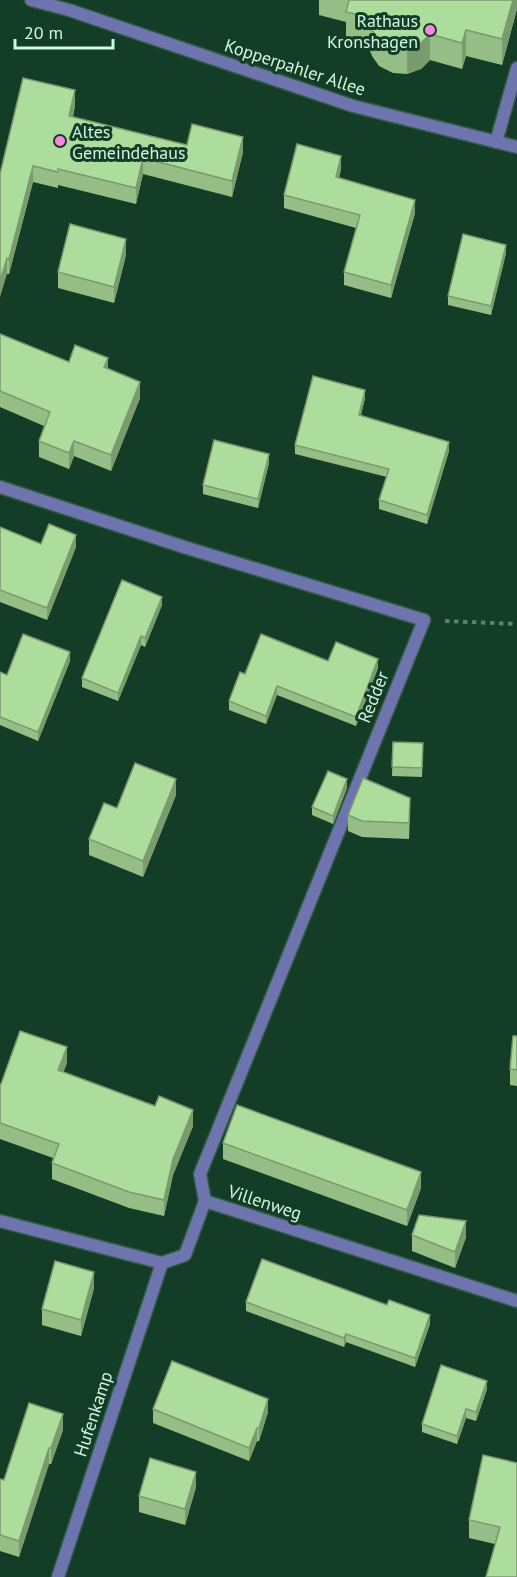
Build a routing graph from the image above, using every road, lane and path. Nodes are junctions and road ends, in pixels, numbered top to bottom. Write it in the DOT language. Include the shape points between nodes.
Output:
graph roads {
  1 [pos="31,0"];
  2 [pos="517,68"];
  3 [pos="496,142"];
  4 [pos="517,147"];
  5 [pos="0,487"];
  6 [pos="424,620"];
  7 [pos="517,624"];
  8 [pos="204,1201"];
  9 [pos="0,1221"];
  10 [pos="162,1263"];
  11 [pos="517,1301"];
  12 [pos="58,1577"];
  1 -- 3 [label="street, Kopperpahler Allee" via="353,106"];
  2 -- 3 [label="street"];
  3 -- 4 [label="street, Kopperpahler Allee"];
  5 -- 6 [label="street"];
  6 -- 7 [label="path"];
  6 -- 8 [label="street, Redder" via="200,1174"];
  8 -- 10 [label="street, Villenweg" via="185,1255"];
  8 -- 11 [label="street, Villenweg"];
  9 -- 10 [label="street"];
  10 -- 12 [label="street, Hufenkamp"];
}
